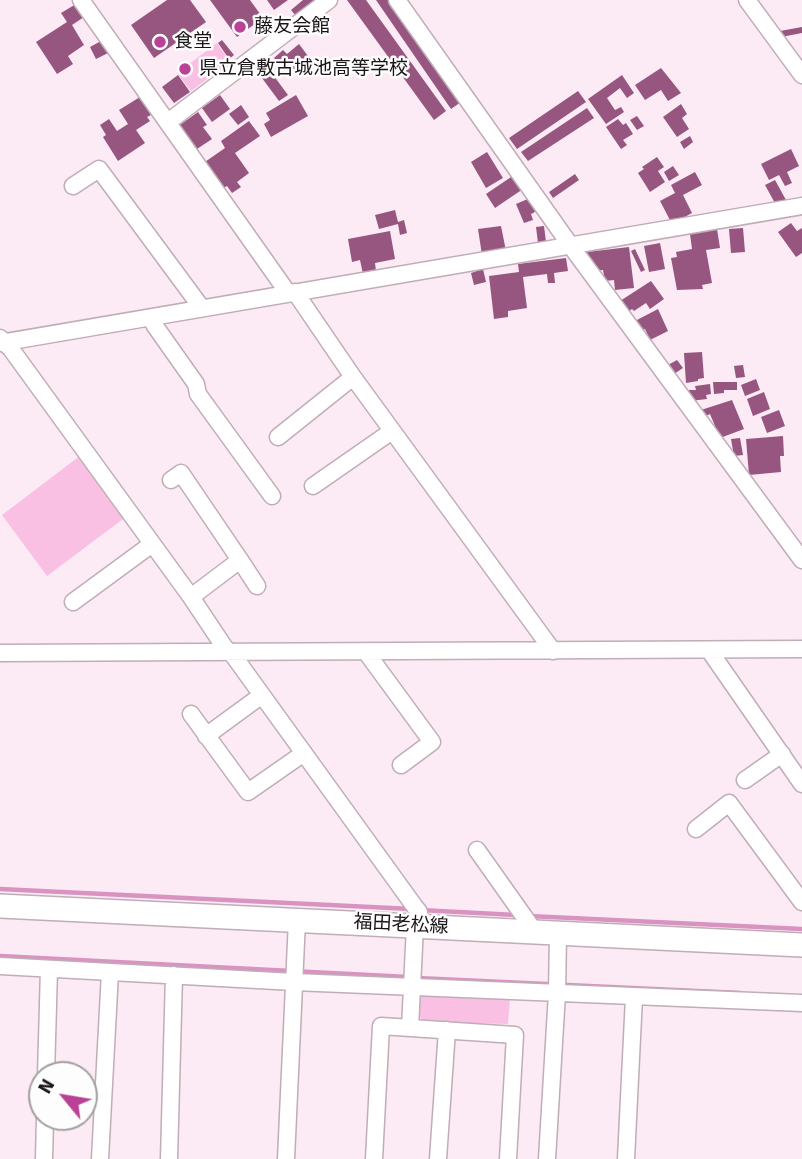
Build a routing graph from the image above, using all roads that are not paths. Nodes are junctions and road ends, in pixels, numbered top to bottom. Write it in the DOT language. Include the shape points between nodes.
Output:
graph roads {
  1 [pos="81,0"];
  2 [pos="329,0"];
  3 [pos="397,0"];
  4 [pos="747,0"];
  5 [pos="802,75"];
  6 [pos="168,122"];
  7 [pos="73,186"];
  8 [pos="802,206"];
  9 [pos="574,250"];
  10 [pos="294,295"];
  11 [pos="201,307"];
  12 [pos="153,321"];
  13 [pos="4,343"];
  14 [pos="353,377"];
  15 [pos="392,431"];
  16 [pos="278,437"];
  17 [pos="171,480"];
  18 [pos="313,486"];
  19 [pos="272,496"];
  20 [pos="152,544"];
  21 [pos="240,560"];
  22 [pos="802,560"];
  23 [pos="257,586"];
  24 [pos="191,597"];
  25 [pos="73,602"];
  26 [pos="550,647"];
  27 [pos="226,648"];
  28 [pos="802,649"];
  29 [pos="709,650"];
  30 [pos="366,652"];
  31 [pos="0,653"];
  32 [pos="262,695"];
  33 [pos="191,714"];
  34 [pos="206,736"];
  35 [pos="304,753"];
  36 [pos="782,754"];
  37 [pos="401,765"];
  38 [pos="745,779"];
  39 [pos="802,783"];
  40 [pos="696,829"];
  41 [pos="477,850"];
  42 [pos="802,902"];
  43 [pos="0,906"];
  44 [pos="417,918"];
  45 [pos="297,920"];
  46 [pos="535,924"];
  47 [pos="802,945"];
  48 [pos="0,966"];
  49 [pos="49,969"];
  50 [pos="110,972"];
  51 [pos="174,975"];
  52 [pos="295,975"];
  53 [pos="412,981"];
  54 [pos="557,988"];
  55 [pos="634,997"];
  56 [pos="802,1003"];
  57 [pos="410,1028"];
  58 [pos="447,1030"];
  59 [pos="46,1061"];
  60 [pos="45,1131"];
  61 [pos="44,1159"];
  62 [pos="100,1159"];
  63 [pos="169,1159"];
  64 [pos="286,1159"];
  65 [pos="374,1159"];
  66 [pos="438,1159"];
  67 [pos="508,1159"];
  68 [pos="547,1159"];
  69 [pos="626,1159"];
  1 -- 6 [label="street"];
  2 -- 6 [label="street"];
  3 -- 9 [label="street"];
  4 -- 5 [label="street"];
  6 -- 10 [label="street"];
  7 -- 11 [label="street" via="99,169"];
  8 -- 9 [label="street"];
  9 -- 10 [label="street"];
  9 -- 22 [label="street"];
  10 -- 11 [label="street"];
  10 -- 14 [label="street"];
  11 -- 12 [label="street"];
  12 -- 13 [label="street"];
  12 -- 19 [label="street" via="196,384 198,394"];
  13 -- 20 [label="street"];
  14 -- 15 [label="street"];
  14 -- 16 [label="street"];
  15 -- 18 [label="street"];
  15 -- 26 [label="street"];
  17 -- 21 [label="street" via="181,473"];
  20 -- 24 [label="street"];
  20 -- 25 [label="street"];
  21 -- 23 [label="street"];
  21 -- 24 [label="street"];
  24 -- 27 [label="street"];
  26 -- 29 [label="street"];
  26 -- 30 [label="street"];
  27 -- 30 [label="street"];
  27 -- 31 [label="street"];
  27 -- 32 [label="street"];
  28 -- 29 [label="street"];
  29 -- 36 [label="street"];
  30 -- 37 [label="street" via="432,743"];
  32 -- 34 [label="street"];
  32 -- 35 [label="street"];
  33 -- 34 [label="street"];
  34 -- 35 [label="street" via="248,792"];
  35 -- 44 [label="street"];
  36 -- 38 [label="street"];
  36 -- 39 [label="street"];
  40 -- 42 [label="street" via="729,803"];
  41 -- 46 [label="street"];
  43 -- 45 [label="main road, 福田老松線"];
  44 -- 45 [label="main road, 福田老松線"];
  44 -- 46 [label="main road, 福田老松線"];
  44 -- 53 [label="street"];
  45 -- 52 [label="street"];
  46 -- 47 [label="main road, 福田老松線"];
  46 -- 54 [label="street"];
  48 -- 49 [label="street"];
  49 -- 50 [label="street"];
  49 -- 59 [label="street"];
  50 -- 51 [label="street"];
  50 -- 62 [label="street"];
  51 -- 52 [label="street"];
  51 -- 63 [label="street"];
  52 -- 53 [label="street"];
  52 -- 64 [label="street"];
  53 -- 54 [label="street"];
  53 -- 57 [label="street"];
  54 -- 55 [label="street"];
  54 -- 68 [label="street"];
  55 -- 56 [label="street"];
  55 -- 69 [label="street"];
  57 -- 58 [label="street"];
  57 -- 65 [label="street" via="381,1026"];
  58 -- 66 [label="street"];
  58 -- 67 [label="street" via="515,1035"];
  60 -- 61 [label="street"];
}
